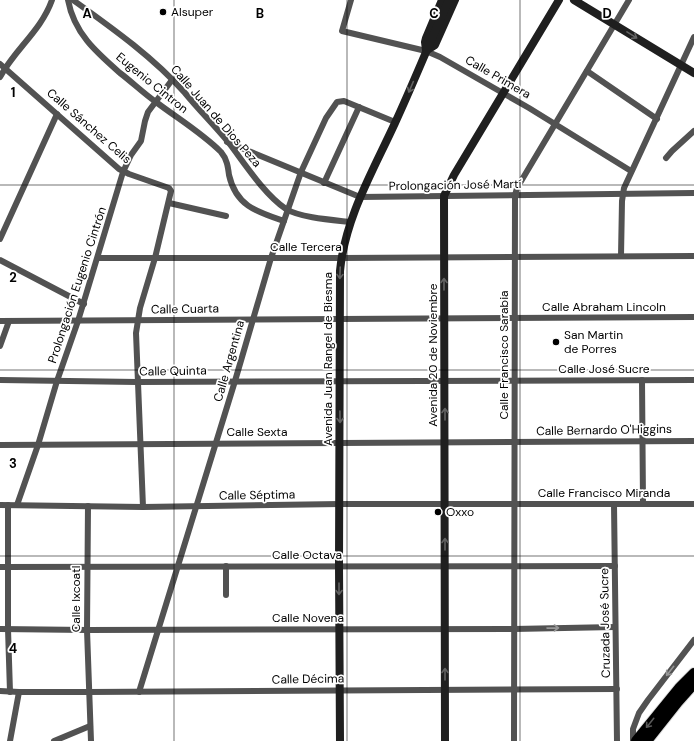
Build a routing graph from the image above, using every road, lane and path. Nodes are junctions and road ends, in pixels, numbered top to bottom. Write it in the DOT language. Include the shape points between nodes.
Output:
graph roads {
  1 [pos="52,0"];
  2 [pos="68,0"];
  3 [pos="73,0"];
  4 [pos="351,0"];
  5 [pos="442,0"];
  6 [pos="449,0"];
  7 [pos="455,0"];
  8 [pos="559,0"];
  9 [pos="574,0"];
  10 [pos="629,0"];
  11 [pos="615,24"];
  12 [pos="694,37"];
  13 [pos="426,51"];
  14 [pos="681,65"];
  15 [pos="2,66"];
  16 [pos="587,71"];
  17 [pos="694,73"];
  18 [pos="0,77"];
  19 [pos="172,80"];
  20 [pos="503,93"];
  21 [pos="155,102"];
  22 [pos="359,108"];
  23 [pos="57,114"];
  24 [pos="657,119"];
  25 [pos="396,122"];
  26 [pos="555,124"];
  27 [pos="694,131"];
  28 [pos="227,142"];
  29 [pos="238,155"];
  30 [pos="666,158"];
  31 [pos="228,163"];
  32 [pos="631,171"];
  33 [pos="123,172"];
  34 [pos="301,172"];
  35 [pos="324,183"];
  36 [pos="694,193"];
  37 [pos="622,194"];
  38 [pos="515,195"];
  39 [pos="444,196"];
  40 [pos="360,197"];
  41 [pos="169,203"];
  42 [pos="288,210"];
  43 [pos="226,216"];
  44 [pos="284,221"];
  45 [pos="351,222"];
  46 [pos="0,239"];
  47 [pos="621,256"];
  48 [pos="694,256"];
  49 [pos="444,257"];
  50 [pos="514,257"];
  51 [pos="98,258"];
  52 [pos="155,258"];
  53 [pos="271,258"];
  54 [pos="341,258"];
  55 [pos="0,260"];
  56 [pos="84,304"];
  57 [pos="694,317"];
  58 [pos="444,318"];
  59 [pos="252,319"];
  60 [pos="340,319"];
  61 [pos="514,319"];
  62 [pos="137,320"];
  63 [pos="0,321"];
  64 [pos="9,321"];
  65 [pos="78,321"];
  66 [pos="0,346"];
  67 [pos="0,380"];
  68 [pos="445,380"];
  69 [pos="515,380"];
  70 [pos="642,380"];
  71 [pos="694,380"];
  72 [pos="57,381"];
  73 [pos="235,381"];
  74 [pos="339,381"];
  75 [pos="137,382"];
  76 [pos="642,441"];
  77 [pos="694,441"];
  78 [pos="445,442"];
  79 [pos="515,442"];
  80 [pos="340,443"];
  81 [pos="141,444"];
  82 [pos="215,444"];
  83 [pos="0,445"];
  84 [pos="38,445"];
  85 [pos="340,504"];
  86 [pos="444,504"];
  87 [pos="514,504"];
  88 [pos="614,504"];
  89 [pos="643,504"];
  90 [pos="694,504"];
  91 [pos="0,505"];
  92 [pos="8,505"];
  93 [pos="17,505"];
  94 [pos="88,506"];
  95 [pos="143,507"];
  96 [pos="196,507"];
  97 [pos="226,566"];
  98 [pos="339,566"];
  99 [pos="445,566"];
  100 [pos="514,566"];
  101 [pos="615,566"];
  102 [pos="0,567"];
  103 [pos="8,567"];
  104 [pos="87,567"];
  105 [pos="177,567"];
  106 [pos="226,595"];
  107 [pos="615,627"];
  108 [pos="445,628"];
  109 [pos="514,628"];
  110 [pos="0,629"];
  111 [pos="8,629"];
  112 [pos="158,629"];
  113 [pos="339,629"];
  114 [pos="87,630"];
  115 [pos="694,640"];
  116 [pos="694,673"];
  117 [pos="694,684"];
  118 [pos="514,689"];
  119 [pos="617,689"];
  120 [pos="340,690"];
  121 [pos="444,690"];
  122 [pos="0,691"];
  123 [pos="10,692"];
  124 [pos="19,692"];
  125 [pos="88,692"];
  126 [pos="139,692"];
  127 [pos="90,726"];
  128 [pos="10,741"];
  129 [pos="54,741"];
  130 [pos="91,741"];
  131 [pos="340,741"];
  132 [pos="445,741"];
  133 [pos="514,741"];
  134 [pos="617,741"];
  135 [pos="634,741"];
  136 [pos="647,741"];
  1 -- 15 [label="street" via="41,23"];
  2 -- 21 [label="street, Eugenio Cintron" via="75,22 93,49"];
  3 -- 19 [label="street, Calle Juan de Dios Peza" via="156,64"];
  4 -- 13 [label="street, Calle Primera" via="342,31"];
  5 -- 13 [label="street" via="426,38"];
  6 -- 13 [label="street, Avenida Juan Rangel de Biesma"];
  7 -- 13 [label="street" via="435,45"];
  8 -- 20 [label="street, Avenida 20 de Noviembre"];
  9 -- 11 [label="street"];
  10 -- 11 [label="street, Calle Francisco Sarabia"];
  11 -- 14 [label="street, one-way"];
  11 -- 16 [label="street, Calle Francisco Sarabia"];
  12 -- 14 [label="street"];
  13 -- 20 [label="street, Calle Primera"];
  13 -- 25 [label="street, Avenida Juan Rangel de Biesma, one-way"];
  14 -- 17 [label="street"];
  14 -- 24 [label="street"];
  15 -- 18 [label="street"];
  15 -- 23 [label="street, Calle Sánchez Celis"];
  16 -- 24 [label="street"];
  16 -- 26 [label="street, Calle Francisco Sarabia"];
  19 -- 21 [label="street, Prolongación Eugenio Cintrón"];
  19 -- 28 [label="street, Calle Juan de Dios Peza"];
  20 -- 26 [label="street, Calle Primera"];
  20 -- 39 [label="street, Avenida 20 de Noviembre"];
  21 -- 31 [label="street, Eugenio Cintron" via="221,152"];
  21 -- 33 [label="street, Prolongación Eugenio Cintrón" via="146,116 142,141 131,155"];
  22 -- 25 [label="street, Calle Argentina"];
  22 -- 34 [label="street, Calle Argentina" via="342,101 335,104"];
  22 -- 35 [label="street"];
  23 -- 33 [label="street, Calle Sánchez Celis"];
  23 -- 46 [label="street"];
  24 -- 32 [label="street"];
  25 -- 40 [label="street, Avenida Juan Rangel de Biesma"];
  26 -- 32 [label="street, Calle Primera"];
  26 -- 38 [label="street, Calle Francisco Sarabia"];
  27 -- 30 [label="street"];
  28 -- 29 [label="street, Calle Juan de Dios Peza"];
  28 -- 34 [label="street, Prolongación José Martí"];
  29 -- 31 [label="street"];
  29 -- 42 [label="street, Calle Juan de Dios Peza" via="265,190"];
  31 -- 44 [label="street" via="231,183 242,202 257,211"];
  32 -- 37 [label="street"];
  33 -- 41 [label="street, Calle Sánchez Celis" via="169,188"];
  33 -- 51 [label="street, Prolongación Eugenio Cintrón"];
  34 -- 35 [label="street, Prolongación José Martí"];
  34 -- 42 [label="street, Calle Argentina"];
  35 -- 40 [label="street, Prolongación José Martí"];
  36 -- 37 [label="street, Prolongación José Martí"];
  37 -- 38 [label="street, Prolongación José Martí"];
  37 -- 47 [label="street"];
  38 -- 39 [label="street, Prolongación José Martí"];
  38 -- 50 [label="street, Calle Francisco Sarabia"];
  39 -- 40 [label="street, Prolongación José Martí"];
  39 -- 49 [label="street, Avenida 20 de Noviembre"];
  40 -- 45 [label="street, Avenida Juan Rangel de Biesma"];
  41 -- 43 [label="street"];
  41 -- 52 [label="street"];
  42 -- 44 [label="street, Calle Argentina"];
  42 -- 45 [label="street, Calle Juan de Dios Peza" via="306,216"];
  44 -- 53 [label="street, Calle Argentina"];
  45 -- 54 [label="street, Avenida Juan Rangel de Biesma"];
  47 -- 48 [label="street, Calle Tercera"];
  47 -- 50 [label="street, Calle Tercera"];
  49 -- 50 [label="street, Calle Tercera"];
  49 -- 54 [label="street, Calle Tercera"];
  58 -- 49 [label="street, Avenida 20 de Noviembre, one-way"];
  50 -- 61 [label="street, Calle Francisco Sarabia"];
  51 -- 52 [label="street, Calle Tercera"];
  51 -- 56 [label="street, Prolongación Eugenio Cintrón"];
  52 -- 53 [label="street, Calle Tercera"];
  52 -- 62 [label="street"];
  53 -- 54 [label="street, Calle Tercera"];
  53 -- 59 [label="street, Calle Argentina"];
  54 -- 60 [label="street, Avenida Juan Rangel de Biesma, one-way"];
  55 -- 56 [label="street"];
  56 -- 65 [label="street, Prolongación Eugenio Cintrón"];
  57 -- 61 [label="street, Calle Abraham Lincoln"];
  58 -- 60 [label="street, Calle Cuarta"];
  58 -- 61 [label="street, Calle Cuarta"];
  58 -- 68 [label="street, Avenida 20 de Noviembre"];
  59 -- 60 [label="street, Calle Cuarta"];
  59 -- 62 [label="street, Calle Cuarta"];
  59 -- 73 [label="street, Calle Argentina"];
  60 -- 74 [label="street, Avenida Juan Rangel de Biesma"];
  61 -- 69 [label="street, Calle Francisco Sarabia"];
  62 -- 65 [label="street, Calle Cuarta"];
  62 -- 75 [label="street"];
  63 -- 64 [label="street, Calle Cuarta"];
  64 -- 65 [label="street, Calle Cuarta"];
  64 -- 66 [label="street"];
  65 -- 72 [label="street, Prolongación Eugenio Cintrón"];
  67 -- 72 [label="street, Calle Quinta"];
  68 -- 69 [label="street, Calle Quinta"];
  68 -- 74 [label="street, Calle Quinta"];
  78 -- 68 [label="street, Avenida 20 de Noviembre, one-way"];
  69 -- 70 [label="street, Calle José Sucre"];
  69 -- 79 [label="street, Calle Francisco Sarabia"];
  70 -- 71 [label="street, Calle José Sucre"];
  70 -- 76 [label="street"];
  72 -- 75 [label="street, Calle Quinta"];
  72 -- 84 [label="street, Prolongación Eugenio Cintrón"];
  73 -- 74 [label="street, Calle Quinta"];
  73 -- 75 [label="street, Calle Quinta"];
  73 -- 82 [label="street, Calle Argentina"];
  74 -- 80 [label="street, Avenida Juan Rangel de Biesma, one-way"];
  75 -- 81 [label="street"];
  76 -- 77 [label="street, Calle Bernardo O'Higgins"];
  76 -- 79 [label="street, Calle Bernardo O'Higgins"];
  76 -- 89 [label="street"];
  78 -- 79 [label="street, Calle Sexta"];
  78 -- 80 [label="street, Calle Sexta"];
  78 -- 86 [label="street, Avenida 20 de Noviembre"];
  79 -- 87 [label="street, Calle Francisco Sarabia"];
  80 -- 82 [label="street, Calle Sexta"];
  80 -- 85 [label="street, Avenida Juan Rangel de Biesma"];
  81 -- 82 [label="street, Calle Sexta"];
  81 -- 84 [label="street, Calle Sexta"];
  81 -- 95 [label="street"];
  82 -- 96 [label="street, Calle Argentina"];
  83 -- 84 [label="street, Calle Sexta"];
  84 -- 93 [label="street, Prolongación Eugenio Cintrón"];
  85 -- 86 [label="street, Calle Séptima"];
  85 -- 96 [label="street, Calle Séptima"];
  85 -- 98 [label="street, Avenida Juan Rangel de Biesma"];
  86 -- 87 [label="street, Calle Séptima"];
  99 -- 86 [label="street, Avenida 20 de Noviembre, one-way"];
  87 -- 88 [label="street, Calle Francisco Miranda"];
  87 -- 100 [label="street, Calle Francisco Sarabia"];
  88 -- 89 [label="street, Calle Francisco Miranda"];
  88 -- 101 [label="street, Cruzada José Sucre"];
  89 -- 90 [label="street, Calle Francisco Miranda"];
  91 -- 92 [label="street, Calle Séptima"];
  92 -- 93 [label="street, Calle Séptima"];
  92 -- 103 [label="street"];
  93 -- 94 [label="street, Calle Séptima"];
  94 -- 95 [label="street, Calle Séptima"];
  94 -- 104 [label="street, Calle Ixcoatl"];
  95 -- 96 [label="street, Calle Séptima"];
  96 -- 105 [label="street, Calle Argentina"];
  97 -- 98 [label="street, Calle Octava"];
  97 -- 105 [label="street, Calle Octava"];
  97 -- 106 [label="street"];
  98 -- 99 [label="street, Calle Octava"];
  98 -- 113 [label="street, Avenida Juan Rangel de Biesma, one-way"];
  99 -- 100 [label="street, Calle Octava"];
  99 -- 108 [label="street, Avenida 20 de Noviembre"];
  100 -- 101 [label="street, Calle Octava"];
  100 -- 109 [label="street, Calle Francisco Sarabia"];
  101 -- 107 [label="street, Cruzada José Sucre"];
  102 -- 103 [label="street, Calle Octava"];
  103 -- 104 [label="street, Calle Octava"];
  103 -- 111 [label="street"];
  104 -- 105 [label="street, Calle Octava"];
  104 -- 114 [label="street, Calle Ixcoatl"];
  105 -- 112 [label="street, Calle Argentina"];
  109 -- 107 [label="street, Calle Novena, one-way"];
  107 -- 119 [label="street, Cruzada José Sucre"];
  108 -- 109 [label="street, Calle Novena"];
  108 -- 113 [label="street, Calle Novena"];
  121 -- 108 [label="street, Avenida 20 de Noviembre, one-way"];
  109 -- 118 [label="street, Calle Francisco Sarabia"];
  110 -- 111 [label="street, Calle Novena"];
  111 -- 114 [label="street, Calle Novena"];
  111 -- 123 [label="street"];
  112 -- 113 [label="street, Calle Novena"];
  112 -- 114 [label="street, Calle Novena"];
  112 -- 126 [label="street, Calle Argentina"];
  113 -- 120 [label="street, Avenida Juan Rangel de Biesma"];
  114 -- 125 [label="street, Calle Ixcoatl"];
  115 -- 135 [label="street, one-way" via="639,713 633,729"];
  116 -- 135 [label="main road, one-way"];
  117 -- 136 [label="main road"];
  118 -- 119 [label="street, Calle Décima"];
  118 -- 121 [label="street, Calle Décima"];
  118 -- 133 [label="street, Calle Francisco Sarabia"];
  119 -- 134 [label="street, Cruzada José Sucre"];
  120 -- 121 [label="street, Calle Décima"];
  120 -- 126 [label="street, Calle Décima"];
  120 -- 131 [label="street, Avenida Juan Rangel de Biesma"];
  121 -- 132 [label="street, Avenida 20 de Noviembre"];
  122 -- 123 [label="street, Calle Décima"];
  123 -- 124 [label="street, Calle Décima"];
  124 -- 125 [label="street, Calle Décima"];
  124 -- 128 [label="street"];
  125 -- 126 [label="street, Calle Décima"];
  125 -- 127 [label="street, Calle Ixcoatl"];
  127 -- 129 [label="street"];
  127 -- 130 [label="street, Calle Ixcoatl"];
}
